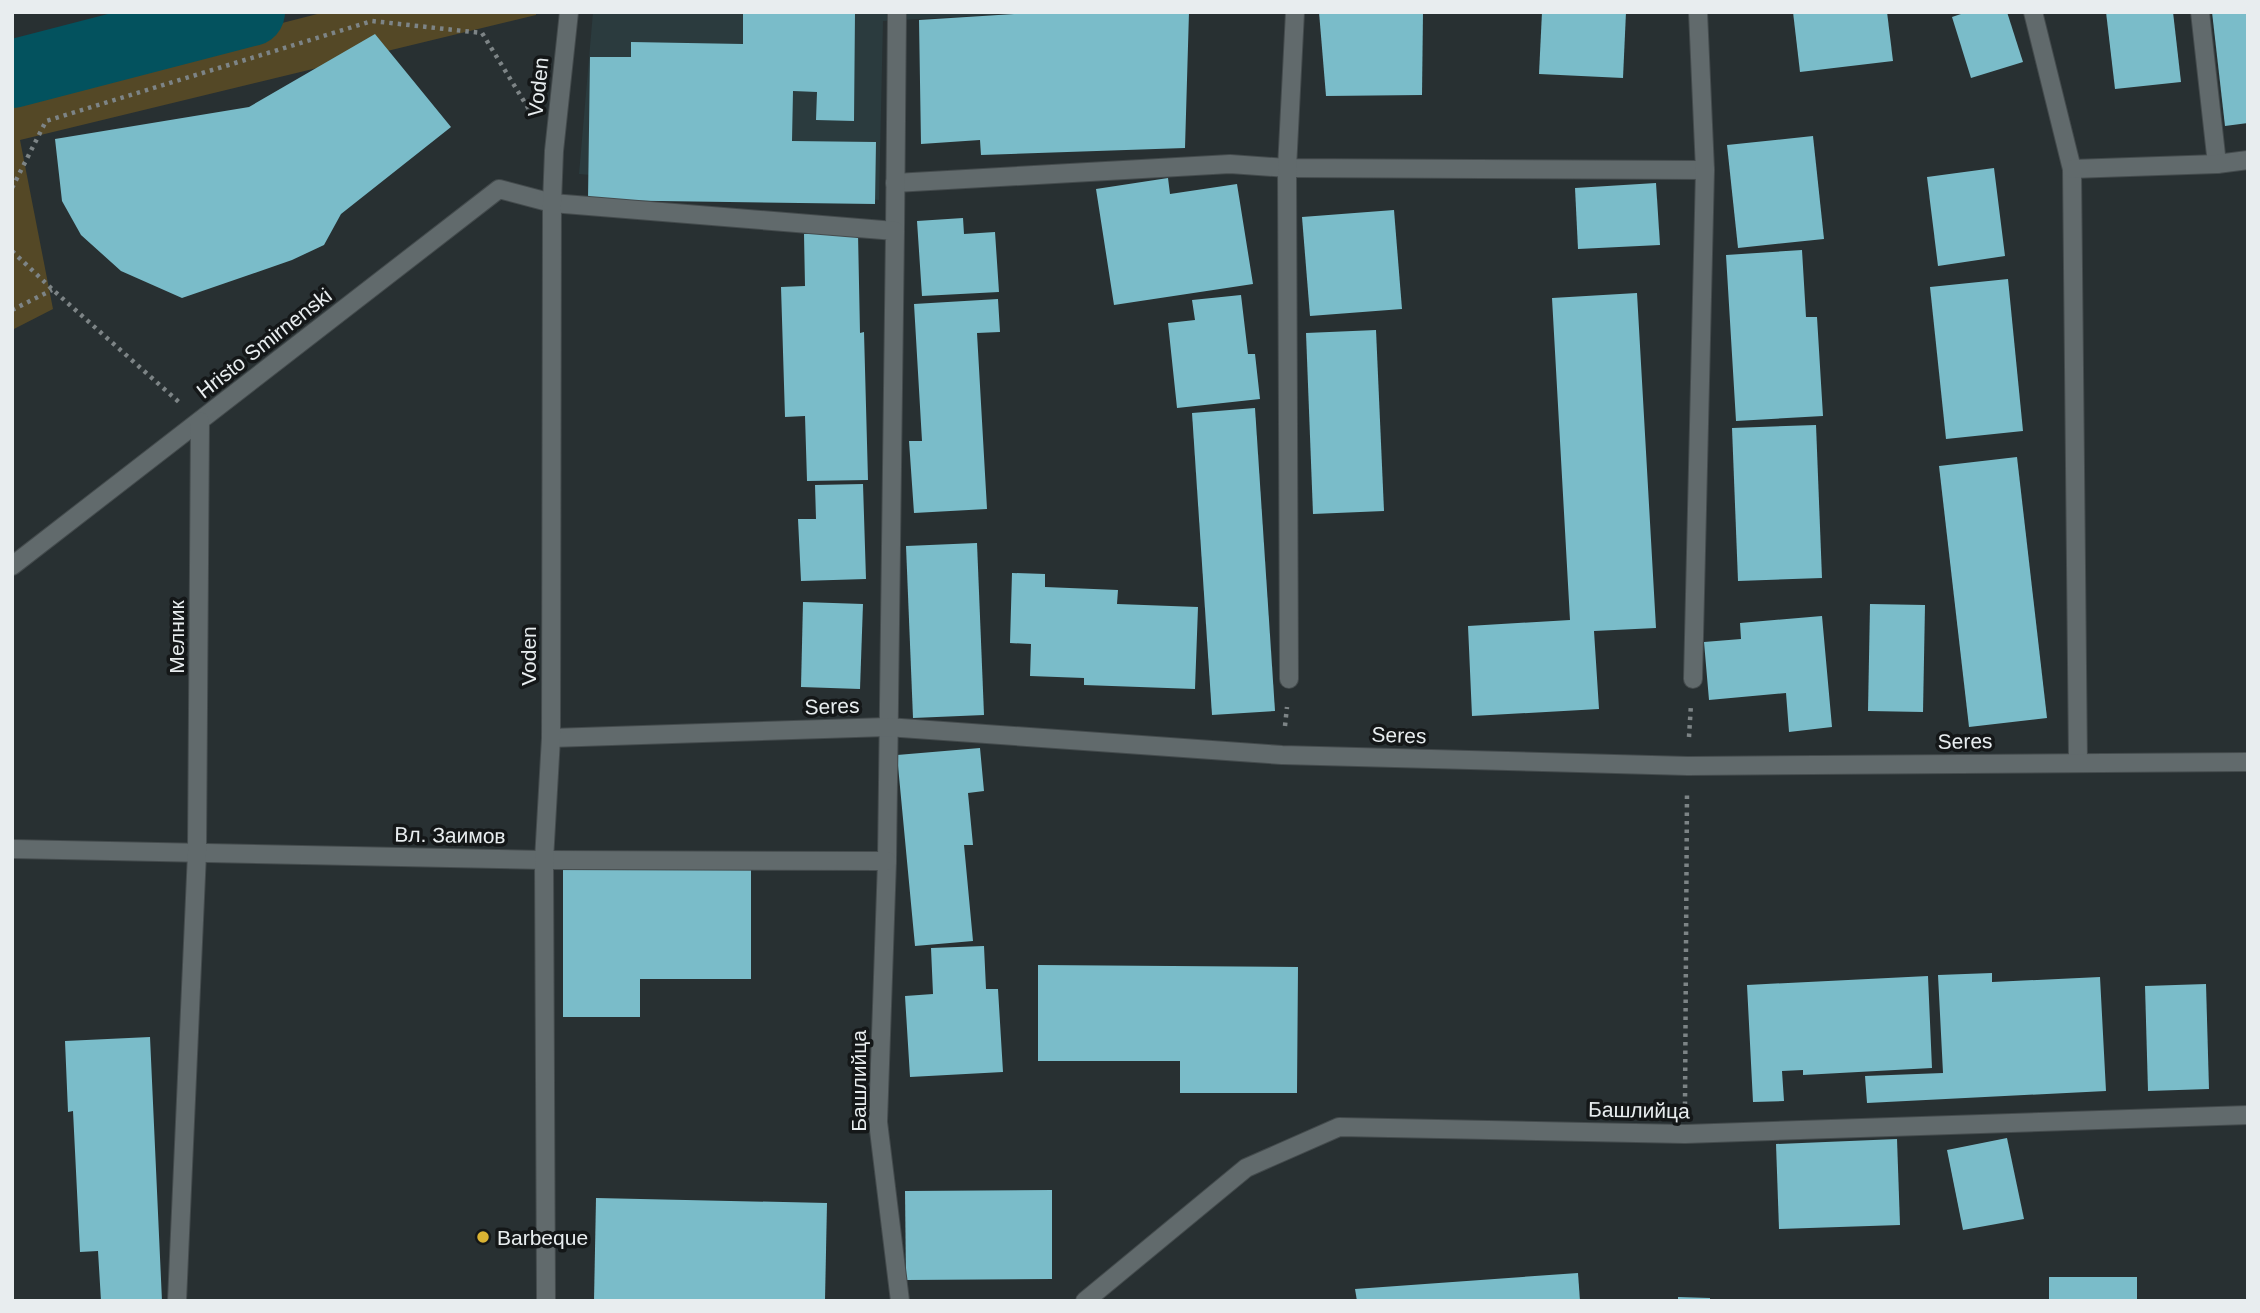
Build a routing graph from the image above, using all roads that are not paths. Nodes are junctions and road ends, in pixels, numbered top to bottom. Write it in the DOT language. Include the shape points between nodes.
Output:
graph roads {
  1 [pos="569,12"];
  2 [pos="897,12"];
  3 [pos="1295,12"];
  4 [pos="1698,12"];
  5 [pos="2033,12"];
  6 [pos="2200,12"];
  7 [pos="2248,160"];
  8 [pos="2217,164"];
  9 [pos="1287,168"];
  10 [pos="2072,169"];
  11 [pos="1705,170"];
  12 [pos="895,183"];
  13 [pos="552,204"];
  14 [pos="895,231"];
  15 [pos="200,421"];
  16 [pos="12,566"];
  17 [pos="1693,678"];
  18 [pos="1289,679"];
  19 [pos="887,727"];
  20 [pos="551,738"];
  21 [pos="2248,762"];
  22 [pos="2078,763"];
  23 [pos="12,849"];
  24 [pos="197,853"];
  25 [pos="544,860"];
  26 [pos="887,861"];
  27 [pos="2248,1115"];
  28 [pos="177,1301"];
  29 [pos="546,1301"];
  30 [pos="901,1301"];
  31 [pos="1085,1301"];
  1 -- 13 [label="street, Voden"];
  2 -- 12 [label="street, Башлийца"];
  3 -- 9 [label="street"];
  4 -- 11 [label="street"];
  5 -- 10 [label="street"];
  6 -- 8 [label="street"];
  7 -- 8 [label="street"];
  8 -- 10 [label="street"];
  9 -- 11 [label="street"];
  9 -- 12 [label="street" via="1230,164"];
  9 -- 18 [label="street"];
  10 -- 22 [label="street"];
  11 -- 17 [label="street"];
  12 -- 14 [label="street, Башлийца"];
  13 -- 14 [label="street"];
  13 -- 15 [label="street, Hristo Smirnenski" via="499,189"];
  13 -- 20 [label="street, Voden"];
  14 -- 19 [label="street, Башлийца"];
  15 -- 16 [label="street, Hristo Smirnenski"];
  15 -- 24 [label="street, Мелник"];
  19 -- 20 [label="street, Seres"];
  19 -- 22 [label="street, Seres" via="1282,755 1688,766"];
  19 -- 26 [label="street, Башлийца"];
  20 -- 25 [label="street, Voden"];
  21 -- 22 [label="street, Seres"];
  23 -- 24 [label="street, Вл. Заимов"];
  24 -- 25 [label="street, Вл. Заимов"];
  24 -- 28 [label="street, Мелник"];
  25 -- 26 [label="street, Вл. Заимов"];
  25 -- 29 [label="street, Voden"];
  26 -- 30 [label="street, Башлийца" via="878,1122"];
  27 -- 31 [label="street, Башлийца" via="1685,1134 1339,1127 1246,1168"];
}
